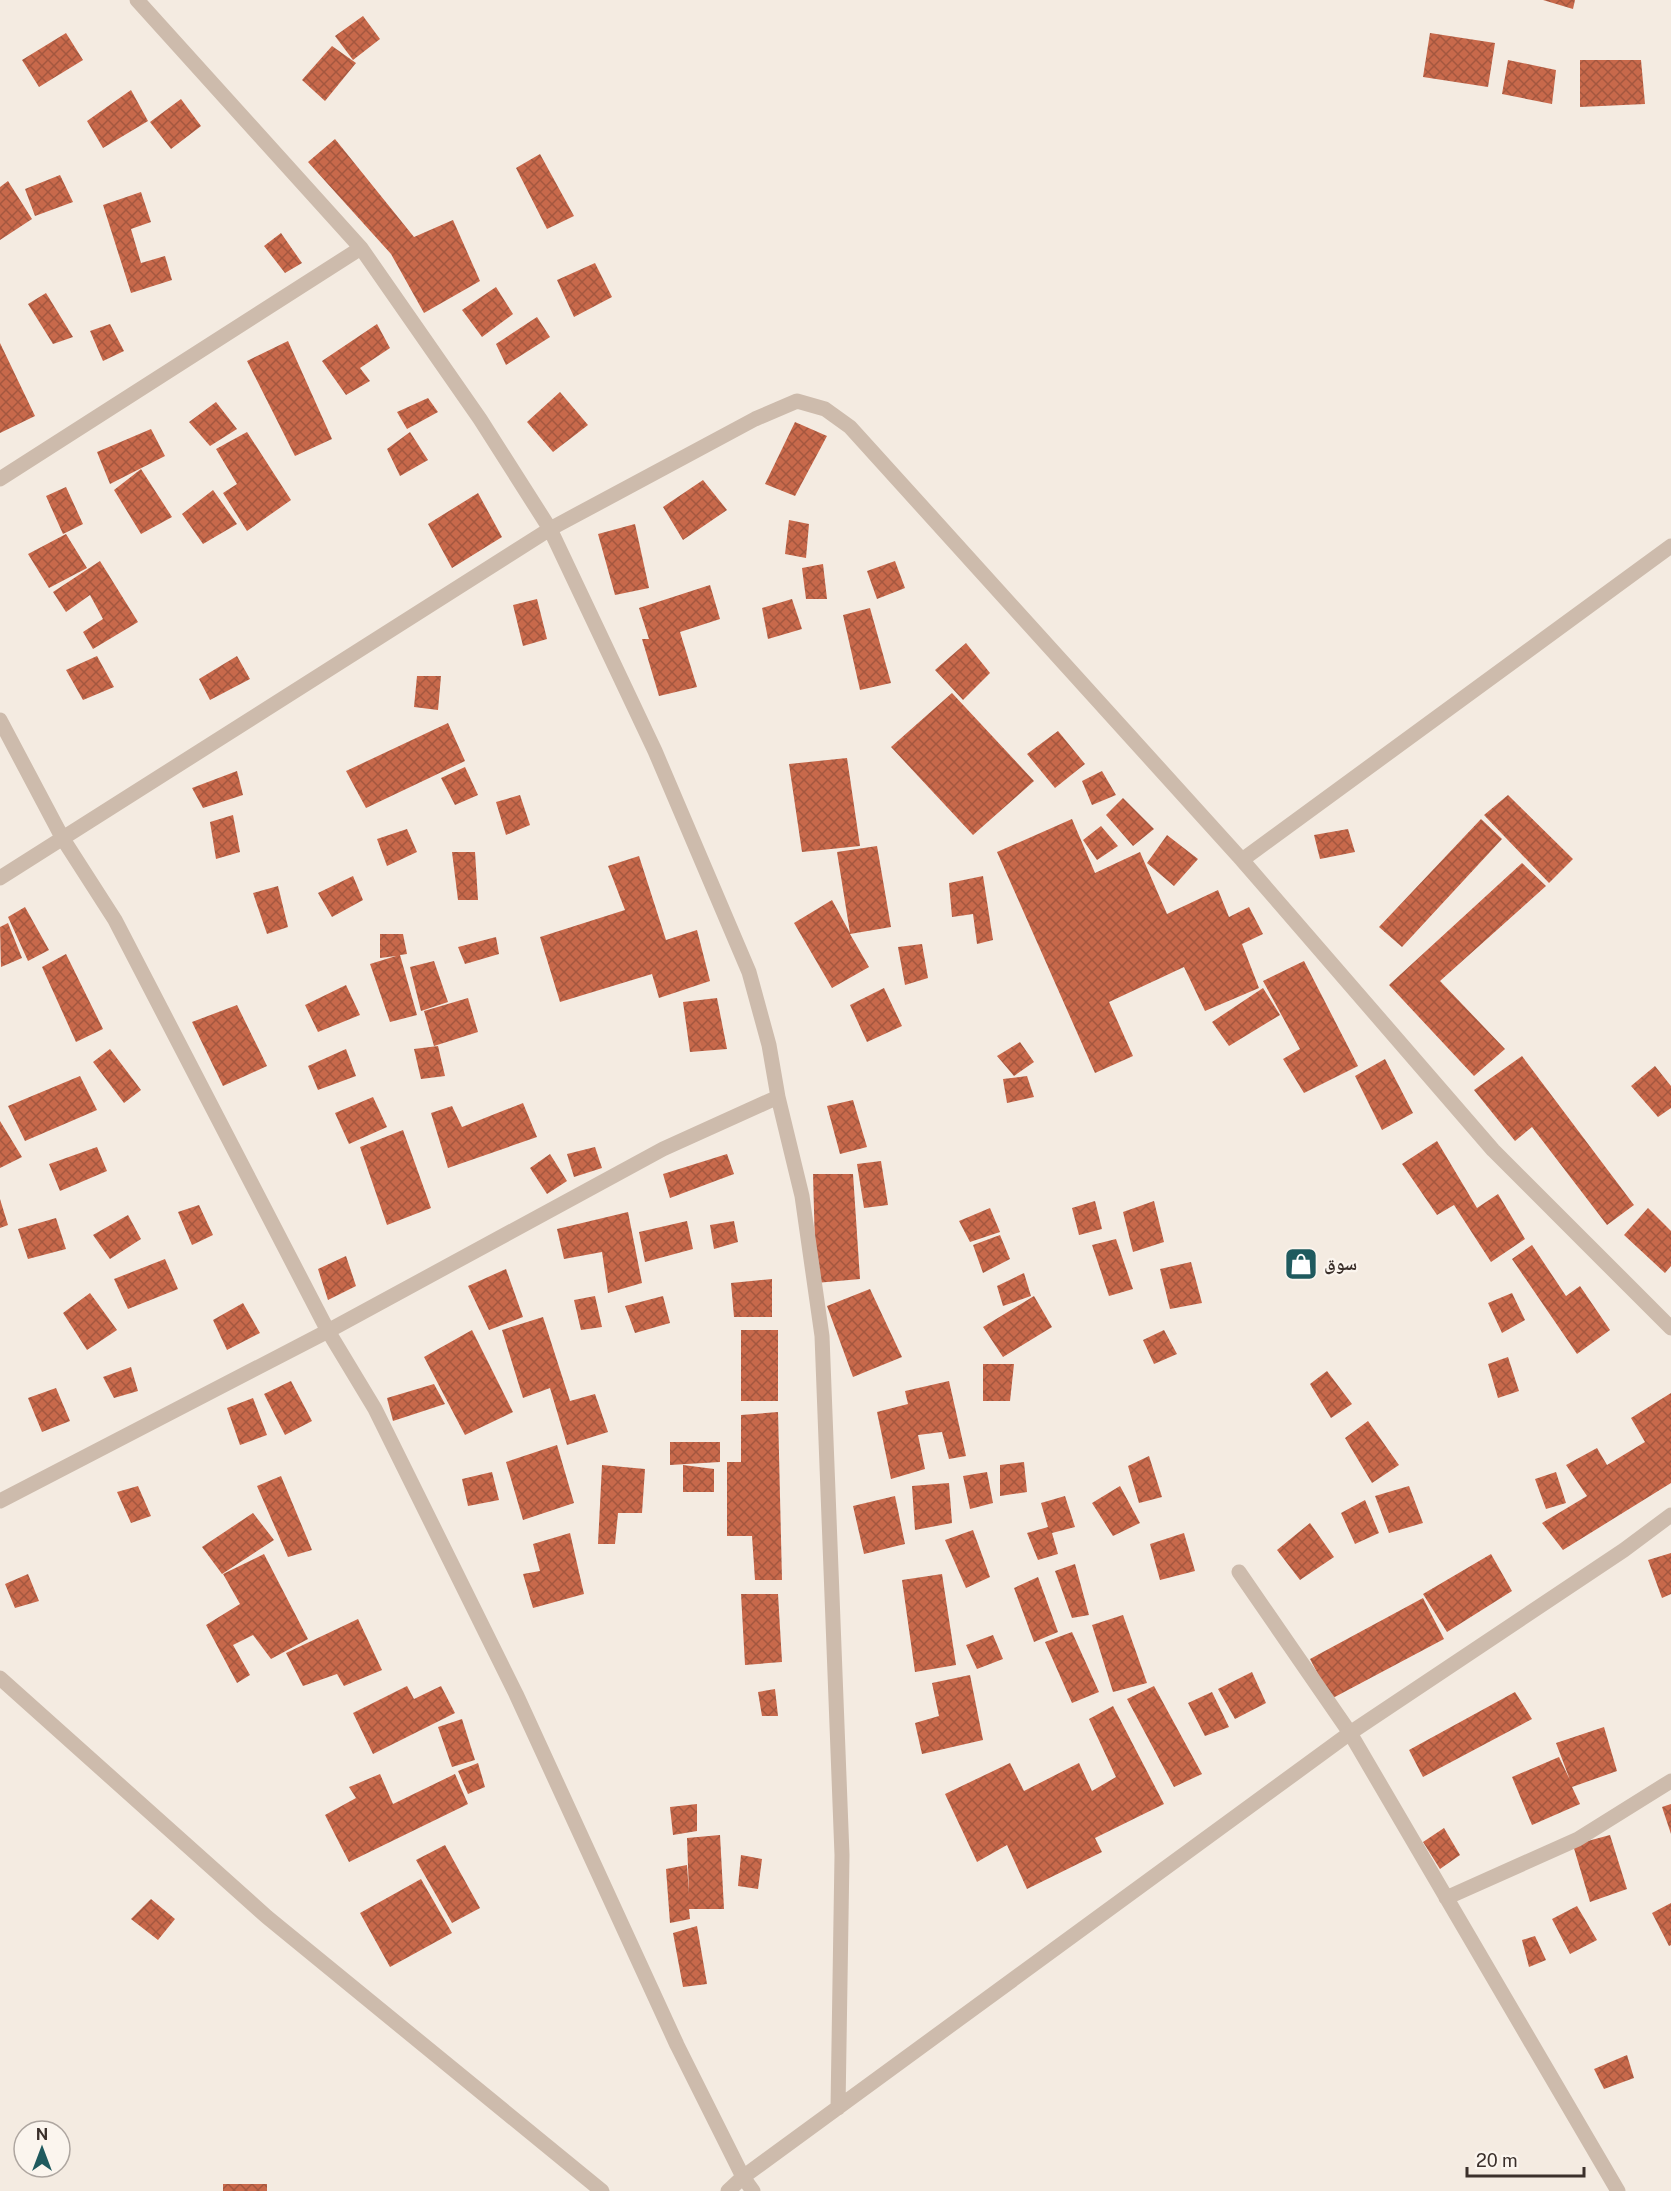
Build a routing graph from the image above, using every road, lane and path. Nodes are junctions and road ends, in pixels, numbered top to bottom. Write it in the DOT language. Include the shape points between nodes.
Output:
graph roads {
  1 [pos="137,0"];
  2 [pos="361,248"];
  3 [pos="0,479"];
  4 [pos="550,529"];
  5 [pos="1671,546"];
  6 [pos="0,720"];
  7 [pos="63,839"];
  8 [pos="1242,860"];
  9 [pos="0,878"];
  10 [pos="778,1097"];
  11 [pos="1671,1328"];
  12 [pos="328,1331"];
  13 [pos="0,1501"];
  14 [pos="1671,1515"];
  15 [pos="1239,1572"];
  16 [pos="0,1678"];
  17 [pos="1350,1733"];
  18 [pos="1671,1781"];
  19 [pos="1446,1898"];
  20 [pos="838,2108"];
  21 [pos="743,2177"];
  22 [pos="602,2191"];
  23 [pos="728,2191"];
  24 [pos="753,2191"];
  25 [pos="1618,2191"];
  1 -- 2 [label="street"];
  2 -- 3 [label="street"];
  2 -- 4 [label="street" via="480,419"];
  4 -- 7 [label="street"];
  4 -- 8 [label="street" via="755,419 797,401 825,408 850,427"];
  4 -- 10 [label="street" via="655,751 749,972"];
  5 -- 8 [label="street"];
  6 -- 7 [label="street"];
  7 -- 9 [label="street"];
  7 -- 12 [label="street" via="115,920"];
  8 -- 11 [label="street" via="1493,1150"];
  10 -- 12 [label="street" via="663,1149"];
  10 -- 20 [label="street" via="802,1196 822,1336 842,1855"];
  12 -- 13 [label="street"];
  12 -- 21 [label="street" via="375,1409 516,1694 677,2045"];
  14 -- 17 [label="street"];
  15 -- 17 [label="street"];
  16 -- 22 [label="street" via="267,1917"];
  17 -- 19 [label="street"];
  17 -- 20 [label="street"];
  18 -- 19 [label="street" via="1578,1839"];
  19 -- 25 [label="street"];
  20 -- 21 [label="street"];
  21 -- 23 [label="street"];
  21 -- 24 [label="street"];
}
